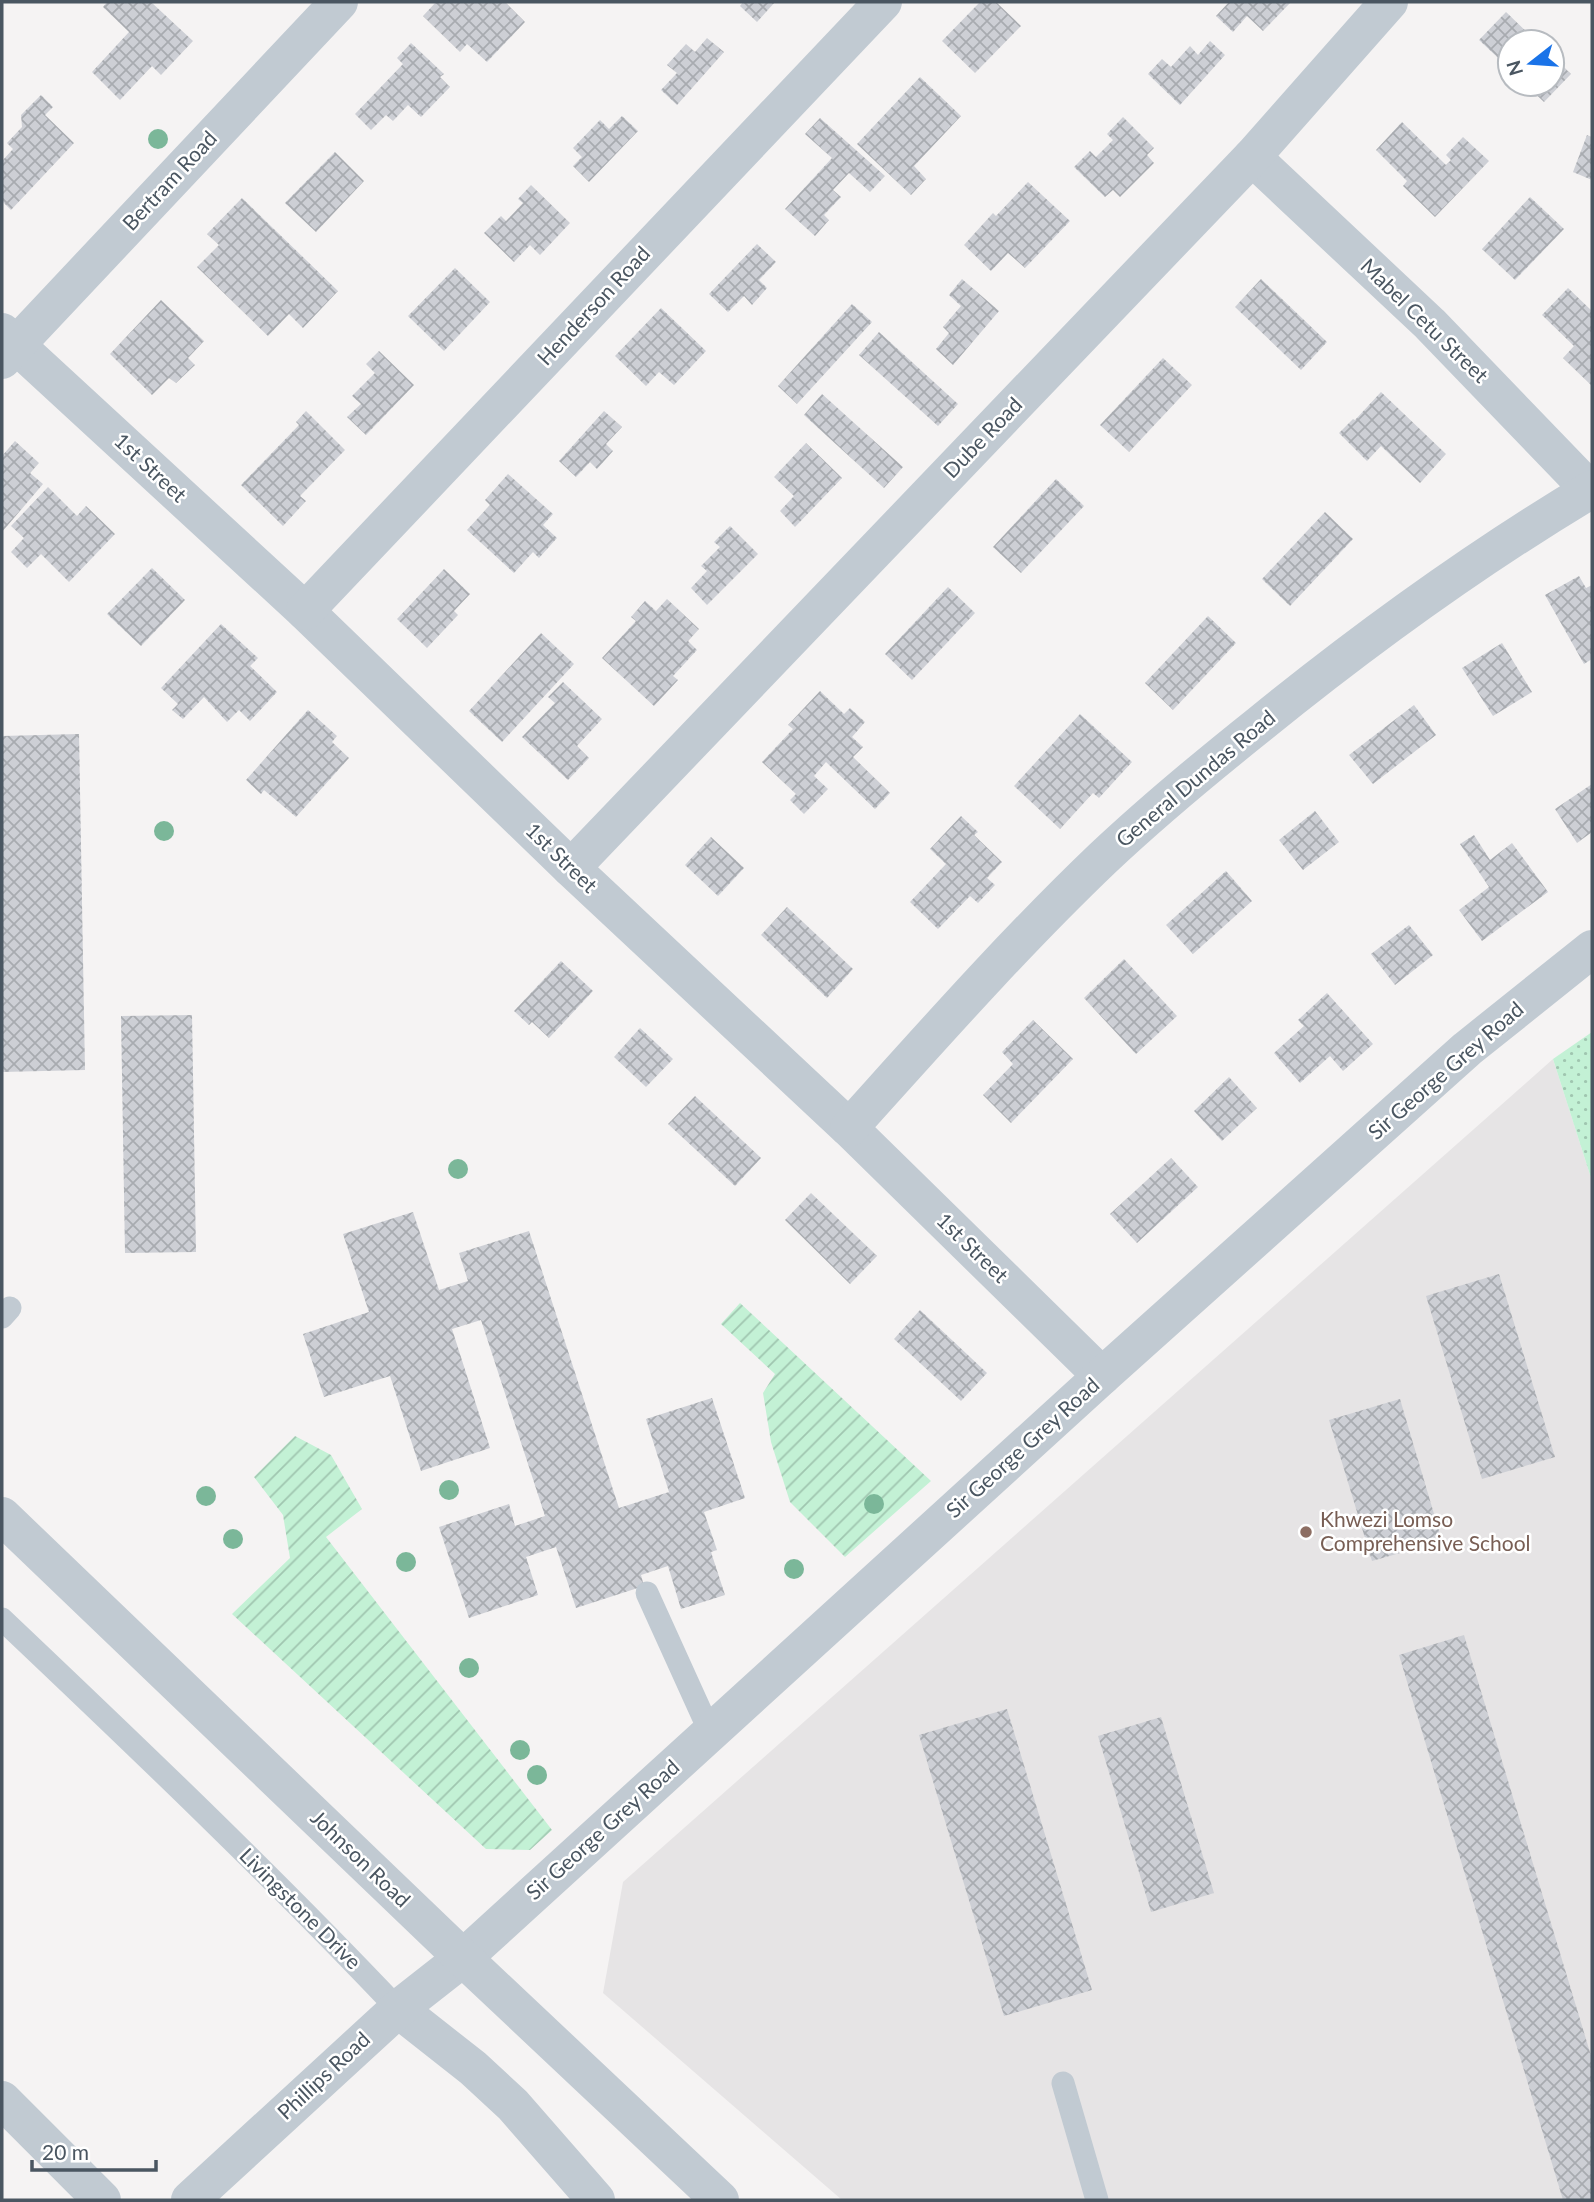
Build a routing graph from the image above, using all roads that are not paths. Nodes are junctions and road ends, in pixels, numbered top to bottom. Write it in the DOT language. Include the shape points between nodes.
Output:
graph roads {
  1 [pos="339,2"];
  2 [pos="883,2"];
  3 [pos="1389,2"];
  4 [pos="1252,157"];
  5 [pos="6,345"];
  6 [pos="1591,489"];
  7 [pos="305,611"];
  8 [pos="571,869"];
  9 [pos="1592,949"];
  10 [pos="849,1128"];
  11 [pos="1102,1376"];
  12 [pos="2,1516"];
  13 [pos="647,1593"];
  14 [pos="2,1619"];
  15 [pos="710,1732"];
  16 [pos="463,1958"];
  17 [pos="398,2009"];
  18 [pos="1063,2083"];
  19 [pos="2,2100"];
  20 [pos="102,2200"];
  21 [pos="190,2200"];
  22 [pos="596,2200"];
  23 [pos="720,2200"];
  24 [pos="1097,2200"];
  1 -- 5 [label="street, Bertram Road"];
  2 -- 7 [label="street, Henderson Road"];
  3 -- 4 [label="street, Dube Road"];
  4 -- 6 [label="street, Mabel Cetu Street" via="1430,324"];
  4 -- 8 [label="street, Dube Road"];
  5 -- 7 [label="street, 1st Street"];
  6 -- 10 [label="street, General Dundas Road" via="1380,629 1195,776 1003,957"];
  7 -- 8 [label="street, 1st Street"];
  8 -- 10 [label="street, 1st Street"];
  9 -- 11 [label="street, Sir George Grey Road" via="1466,1049"];
  10 -- 11 [label="street, 1st Street"];
  11 -- 15 [label="street, Sir George Grey Road"];
  12 -- 16 [label="street, Johnson Road"];
  13 -- 15 [label="lane"];
  14 -- 17 [label="lane, Livingstone Drive" via="171,1780"];
  15 -- 16 [label="street, Sir George Grey Road"];
  16 -- 17 [label="street, Phillips Road"];
  16 -- 23 [label="street, Johnson Road"];
  17 -- 21 [label="street, Phillips Road"];
  17 -- 22 [label="street, Livingstone Drive" via="513,2105"];
  18 -- 24 [label="lane"];
  19 -- 20 [label="street"];
}
